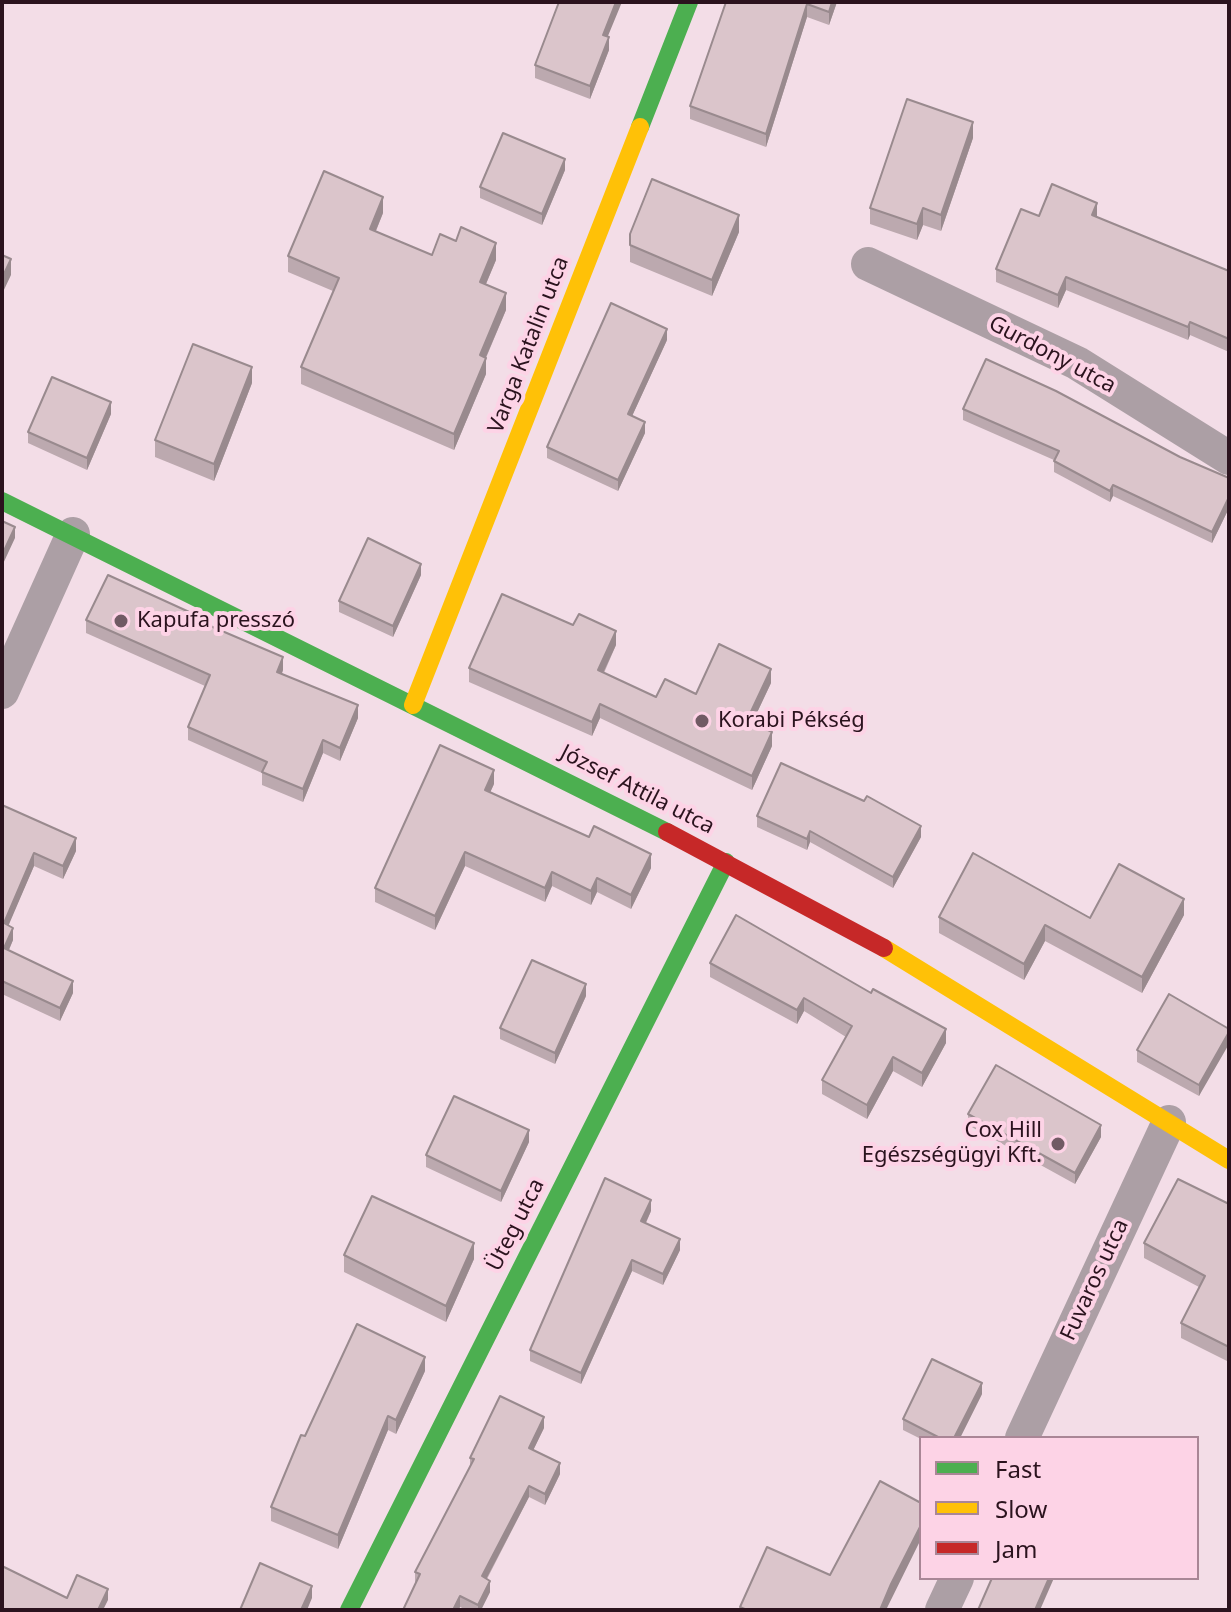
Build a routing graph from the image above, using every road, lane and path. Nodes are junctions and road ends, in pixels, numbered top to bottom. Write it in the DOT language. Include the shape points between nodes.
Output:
graph roads {
  1 [pos="689,2"];
  2 [pos="868,264"];
  3 [pos="1229,458"];
  4 [pos="2,501"];
  5 [pos="73,534"];
  6 [pos="2,692"];
  7 [pos="413,705"];
  8 [pos="726,862"];
  9 [pos="1169,1122"];
  10 [pos="1229,1160"];
  11 [pos="1023,1436"];
  12 [pos="956,1580"];
  13 [pos="349,1610"];
  14 [pos="942,1610"];
  1 -- 7 [label="street, Varga Katalin utca"];
  2 -- 3 [label="street, Gurdony utca" via="1077,363"];
  4 -- 5 [label="street, József Attila utca"];
  5 -- 6 [label="street"];
  5 -- 7 [label="street, József Attila utca"];
  7 -- 8 [label="street, József Attila utca"];
  8 -- 9 [label="street, József Attila utca" via="888,949"];
  8 -- 13 [label="street, Üteg utca"];
  9 -- 10 [label="street, József Attila utca"];
  9 -- 11 [label="street, Fuvaros utca"];
  12 -- 14 [label="street"];
}
